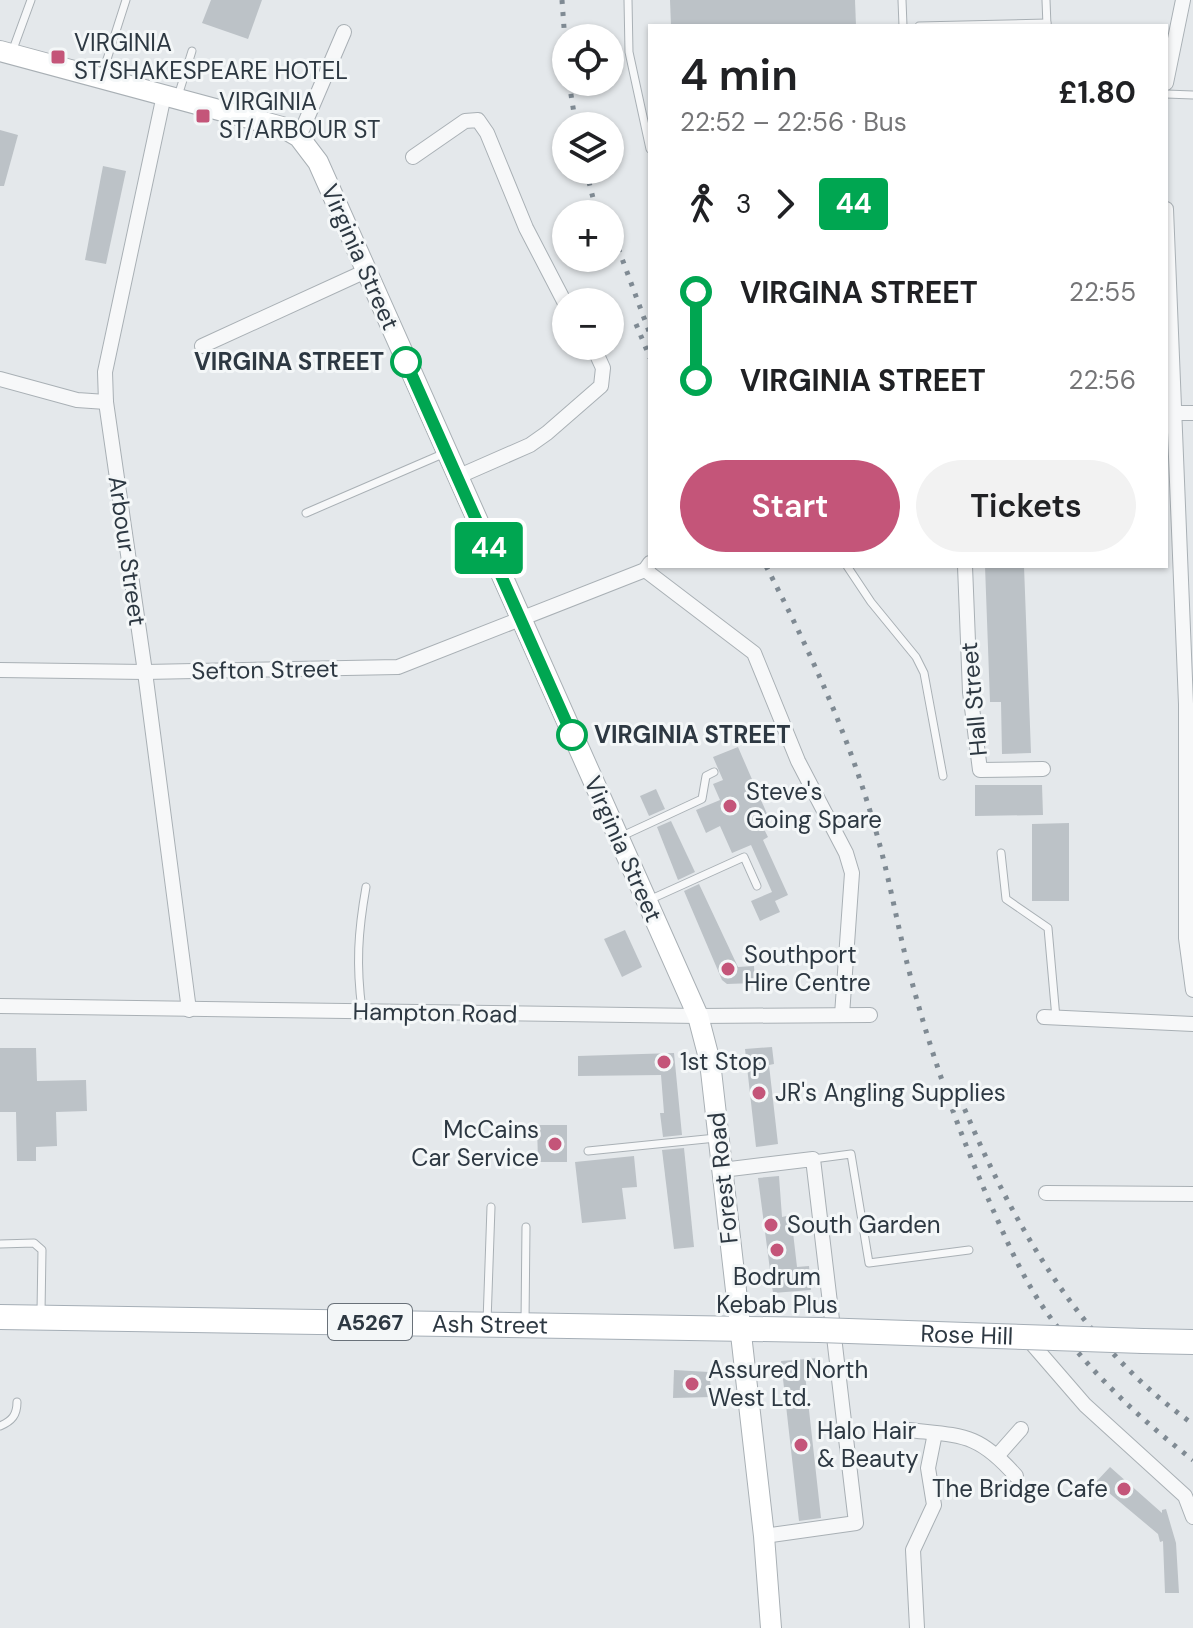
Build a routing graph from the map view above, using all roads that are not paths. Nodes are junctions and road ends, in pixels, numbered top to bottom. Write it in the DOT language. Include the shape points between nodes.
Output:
graph roads {
  1 [pos="31,0"];
  2 [pos="126,0"];
  3 [pos="628,0"];
  4 [pos="902,0"];
  5 [pos="1046,0"];
  6 [pos="1183,0"];
  7 [pos="903,24"];
  8 [pos="1047,24"];
  9 [pos="344,32"];
  10 [pos="192,51"];
  11 [pos="6,53"];
  12 [pos="1168,73"];
  13 [pos="101,78"];
  14 [pos="1168,94"];
  15 [pos="1193,95"];
  16 [pos="171,96"];
  17 [pos="299,137"];
  18 [pos="648,140"];
  19 [pos="413,157"];
  20 [pos="366,271"];
  21 [pos="557,288"];
  22 [pos="1168,311"];
  23 [pos="202,346"];
  24 [pos="599,360"];
  25 [pos="0,379"];
  26 [pos="106,402"];
  27 [pos="1170,413"];
  28 [pos="1193,413"];
  29 [pos="447,453"];
  30 [pos="457,477"];
  31 [pos="306,513"];
  32 [pos="648,566"];
  33 [pos="650,568"];
  34 [pos="848,568"];
  35 [pos="965,568"];
  36 [pos="520,619"];
  37 [pos="0,670"];
  38 [pos="145,672"];
  39 [pos="1190,704"];
  40 [pos="1043,769"];
  41 [pos="714,772"];
  42 [pos="943,776"];
  43 [pos="618,837"];
  44 [pos="1001,853"];
  45 [pos="757,886"];
  46 [pos="366,887"];
  47 [pos="647,901"];
  48 [pos="1193,990"];
  49 [pos="0,1006"];
  50 [pos="189,1010"];
  51 [pos="362,1012"];
  52 [pos="842,1015"];
  53 [pos="870,1015"];
  54 [pos="698,1016"];
  55 [pos="1050,1017"];
  56 [pos="1193,1024"];
  57 [pos="718,1138"];
  58 [pos="588,1151"];
  59 [pos="813,1159"];
  60 [pos="722,1170"];
  61 [pos="1046,1193"];
  62 [pos="1193,1194"];
  63 [pos="491,1207"];
  64 [pos="526,1227"];
  65 [pos="0,1244"];
  66 [pos="969,1250"];
  67 [pos="0,1317"];
  68 [pos="40,1318"];
  69 [pos="487,1324"];
  70 [pos="525,1324"];
  71 [pos="739,1327"];
  72 [pos="1027,1338"];
  73 [pos="1193,1342"];
  74 [pos="17,1402"];
  75 [pos="0,1426"];
  76 [pos="1021,1429"];
  77 [pos="909,1430"];
  78 [pos="935,1433"];
  79 [pos="998,1455"];
  80 [pos="1016,1476"];
  81 [pos="1193,1517"];
  82 [pos="764,1536"];
  83 [pos="771,1628"];
  84 [pos="917,1628"];
  1 -- 11 [label="lane"];
  2 -- 13 [label="lane"];
  3 -- 18 [label="lane" via="629,52"];
  4 -- 7 [label="lane"];
  5 -- 8 [label="lane"];
  6 -- 12 [label="street"];
  9 -- 17 [label="street"];
  10 -- 16 [label="lane"];
  11 -- 13 [label="street"];
  13 -- 16 [label="street"];
  14 -- 15 [label="lane"];
  16 -- 17 [label="street" via="282,127"];
  16 -- 26 [label="street, Arbour Street" via="105,372"];
  17 -- 20 [label="street, Virginia Street" via="318,162"];
  19 -- 21 [label="street" via="465,121 478,120"];
  20 -- 23 [label="street"];
  20 -- 29 [label="street, Virginia Street"];
  22 -- 27 [label="street"];
  24 -- 30 [label="street" via="601,386 547,433"];
  25 -- 26 [label="street" via="77,400"];
  26 -- 38 [label="street, Arbour Street"];
  27 -- 28 [label="street"];
  27 -- 39 [label="street"];
  29 -- 30 [label="street, Virginia Street"];
  29 -- 31 [label="lane"];
  30 -- 36 [label="street, Virginia Street"];
  32 -- 36 [label="street, Sefton Street"];
  33 -- 52 [label="street" via="754,653 798,761 846,853 852,873"];
  34 -- 42 [label="lane" via="924,673"];
  35 -- 40 [label="street, Hall Street" via="970,692 980,770"];
  36 -- 38 [label="street, Sefton Street" via="398,667"];
  36 -- 43 [label="street, Virginia Street"];
  37 -- 38 [label="street, Sefton Street"];
  38 -- 50 [label="street, Arbour Street"];
  39 -- 48 [label="street" via="1186,938"];
  41 -- 43 [label="lane" via="706,776 702,799"];
  43 -- 47 [label="street, Virginia Street"];
  44 -- 55 [label="lane" via="1006,899 1048,928"];
  45 -- 47 [label="lane" via="744,857"];
  46 -- 51 [label="lane" via="358,932"];
  47 -- 54 [label="street, Virginia Street"];
  49 -- 50 [label="street, Hampton Road"];
  50 -- 51 [label="street, Hampton Road"];
  51 -- 54 [label="street, Hampton Road"];
  52 -- 53 [label="street, Hampton Road"];
  52 -- 54 [label="street, Hampton Road"];
  54 -- 57 [label="street, Forest Road" via="710,1062"];
  55 -- 56 [label="street"];
  57 -- 58 [label="lane"];
  57 -- 60 [label="street, Forest Road"];
  59 -- 60 [label="street"];
  59 -- 66 [label="lane" via="851,1154 869,1263"];
  59 -- 82 [label="street" via="856,1523"];
  60 -- 71 [label="street, Forest Road"];
  61 -- 62 [label="street"];
  63 -- 69 [label="lane"];
  64 -- 70 [label="lane"];
  65 -- 68 [label="lane" via="34,1243 42,1250"];
  67 -- 68 [label="main road, Ash Street / A5267"];
  68 -- 69 [label="main road, Ash Street / A5267"];
  69 -- 70 [label="main road, Ash Street / A5267"];
  70 -- 71 [label="main road, Ash Street / A5267"];
  71 -- 72 [label="main road, Rose Hill / A5267, bridge"];
  71 -- 82 [label="street, Forest Road"];
  72 -- 73 [label="main road, Rose Hill / A5267, bridge"];
  72 -- 81 [label="street" via="1085,1405 1185,1496"];
  74 -- 75 [label="lane" via="13,1418"];
  76 -- 79 [label="street"];
  77 -- 78 [label="street"];
  78 -- 79 [label="street" via="964,1435"];
  78 -- 84 [label="street" via="928,1468 934,1505 913,1550"];
  79 -- 80 [label="street"];
  82 -- 83 [label="street, Forest Road"];
}
